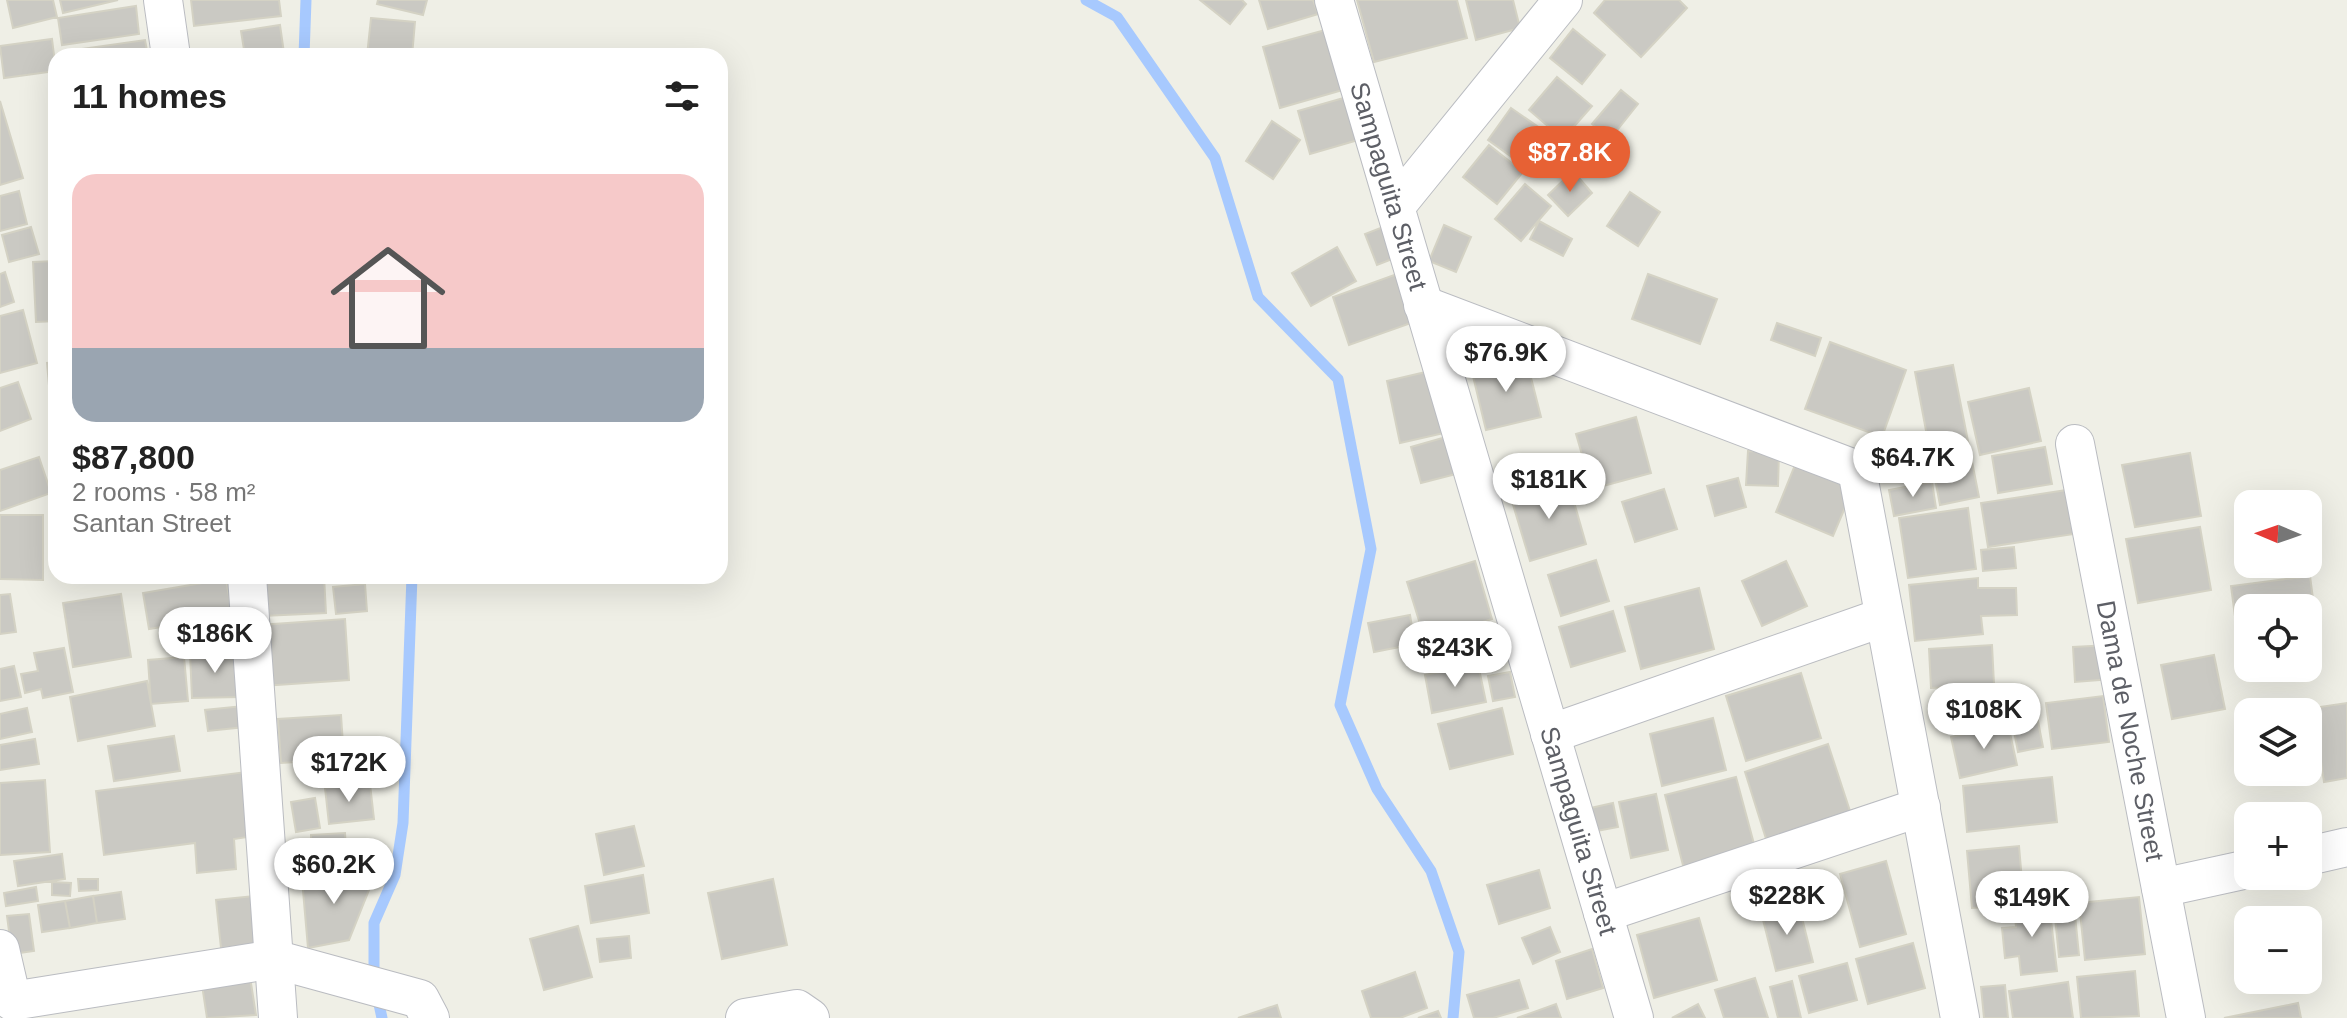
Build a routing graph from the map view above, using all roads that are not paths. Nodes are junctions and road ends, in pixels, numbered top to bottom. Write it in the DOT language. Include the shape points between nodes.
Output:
graph roads {
  1 [pos="163,0"];
  2 [pos="1334,0"];
  3 [pos="1563,0"];
  4 [pos="170,48"];
  5 [pos="1395,207"];
  6 [pos="1423,305"];
  7 [pos="2075,444"];
  8 [pos="248,584"];
  9 [pos="1884,617"];
  10 [pos="1550,734"];
  11 [pos="1921,807"];
  12 [pos="2347,847"];
  13 [pos="2322,853"];
  14 [pos="2234,872"];
  15 [pos="2161,888"];
  16 [pos="1603,913"];
  17 [pos="0,949"];
  18 [pos="274,959"];
  19 [pos="278,1018"];
  20 [pos="430,1018"];
  21 [pos="745,1018"];
  22 [pos="810,1018"];
  23 [pos="1634,1018"];
  24 [pos="1960,1018"];
  25 [pos="2186,1018"];
  1 -- 4 [label="street"];
  2 -- 5 [label="street, Sampaguita Street"];
  3 -- 5 [label="street"];
  5 -- 6 [label="street, Sampaguita Street"];
  6 -- 9 [label="street" via="1857,470"];
  6 -- 10 [label="street, Sampaguita Street"];
  7 -- 15 [label="street, Dama de Noche Street"];
  8 -- 18 [label="street"];
  9 -- 10 [label="street"];
  9 -- 11 [label="street"];
  10 -- 16 [label="street, Sampaguita Street"];
  11 -- 16 [label="street"];
  11 -- 24 [label="street"];
  12 -- 13 [label="street"];
  14 -- 15 [label="street"];
  15 -- 25 [label="street, Dama de Noche Street"];
  16 -- 23 [label="street, Sampaguita Street"];
  17 -- 18 [label="street" via="12,1001"];
  18 -- 19 [label="street"];
  18 -- 20 [label="street" via="420,999"];
  21 -- 22 [label="street" via="797,1009"];
}
